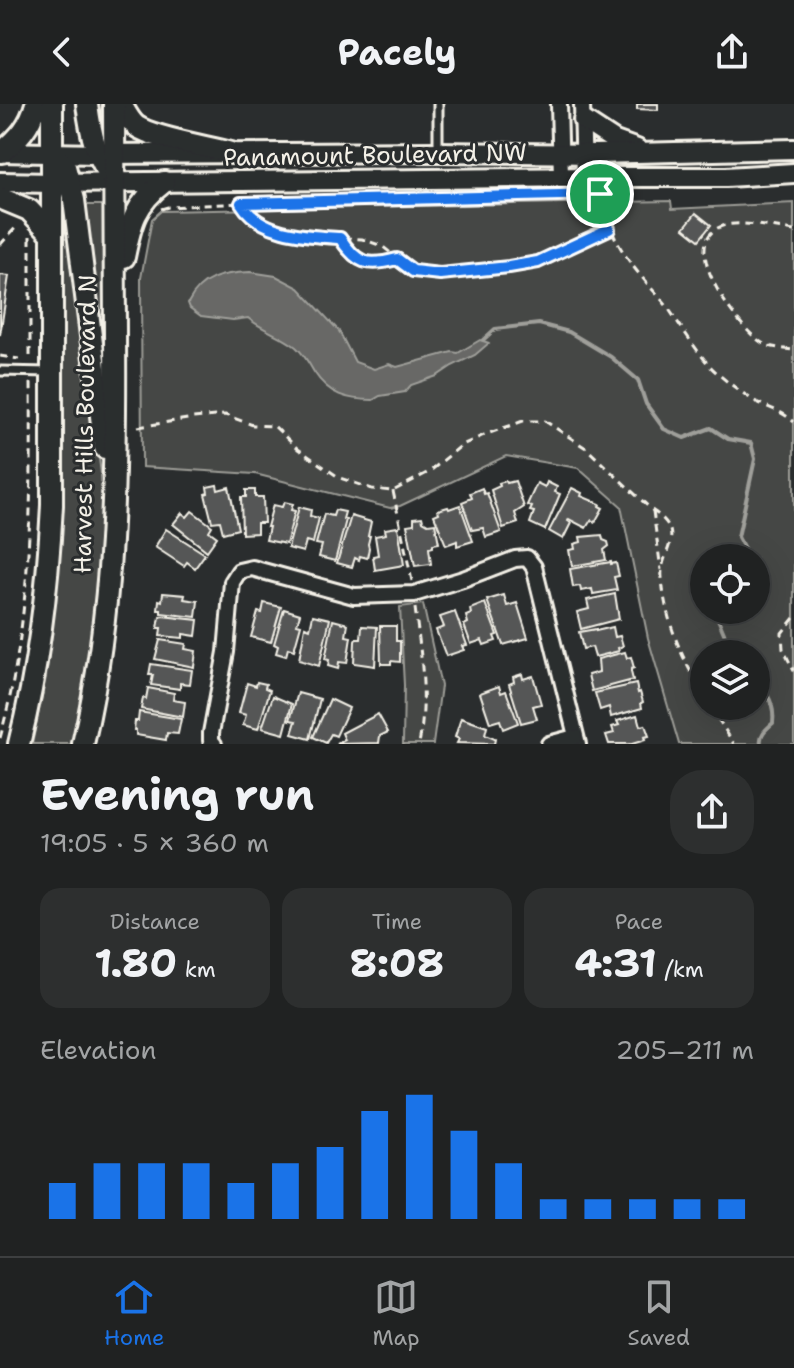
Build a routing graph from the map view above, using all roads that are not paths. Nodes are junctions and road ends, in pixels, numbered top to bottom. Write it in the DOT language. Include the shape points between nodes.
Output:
graph roads {
  1 [pos="36,104"];
  2 [pos="52,104"];
  3 [pos="87,104"];
  4 [pos="114,104"];
  5 [pos="121,104"];
  6 [pos="438,104"];
  7 [pos="559,104"];
  8 [pos="583,112"];
  9 [pos="794,149"];
  10 [pos="1,152"];
  11 [pos="438,152"];
  12 [pos="53,153"];
  13 [pos="231,153"];
  14 [pos="560,153"];
  15 [pos="583,153"];
  16 [pos="647,153"];
  17 [pos="106,154"];
  18 [pos="794,173"];
  19 [pos="561,177"];
  20 [pos="584,177"];
  21 [pos="0,182"];
  22 [pos="115,182"];
  23 [pos="164,182"];
  24 [pos="61,183"];
  25 [pos="0,198"];
  26 [pos="52,234"];
  27 [pos="115,300"];
  28 [pos="0,371"];
  29 [pos="52,372"];
  30 [pos="113,508"];
  31 [pos="576,741"];
  32 [pos="19,744"];
  33 [pos="83,744"];
  34 [pos="214,744"];
  35 [pos="549,744"];
  1 -- 10 [label="main road" via="27,127"];
  2 -- 12 [label="main road"];
  3 -- 17 [label="main road" via="91,137"];
  4 -- 17 [label="main road, Harvest Hills Boulevard N"];
  5 -- 13 [label="main road" via="136,126"];
  6 -- 11 [label="lane"];
  7 -- 14 [label="street"];
  8 -- 15 [label="street"];
  8 -- 16 [label="street" via="615,141"];
  9 -- 16 [label="street, Panamount Boulevard NW"];
  10 -- 12 [label="street, Panamount Boulevard NW"];
  11 -- 13 [label="street, Panamount Boulevard NW"];
  11 -- 14 [label="street, Panamount Boulevard NW"];
  12 -- 17 [label="street, Panamount Boulevard NW"];
  12 -- 24 [label="main road" via="65,167"];
  13 -- 17 [label="street, Panamount Boulevard NW"];
  14 -- 15 [label="street, Panamount Boulevard NW"];
  14 -- 19 [label="street"];
  15 -- 16 [label="street, Panamount Boulevard NW"];
  15 -- 20 [label="street"];
  17 -- 22 [label="main road, Harvest Hills Boulevard N"];
  18 -- 20 [label="street, Panamount Boulevard NW"];
  19 -- 20 [label="street, Panamount Boulevard NW"];
  19 -- 23 [label="street, Panamount Boulevard NW"];
  21 -- 24 [label="street, Panamount Boulevard NW"];
  22 -- 23 [label="street, Panamount Boulevard NW"];
  22 -- 24 [label="street, Panamount Boulevard NW"];
  22 -- 27 [label="main road, Harvest Hills Boulevard N"];
  23 -- 27 [label="main road" via="135,214"];
  24 -- 26 [label="main road, Harvest Hills Boulevard N"];
  24 -- 30 [label="main road" via="74,200"];
  25 -- 26 [label="main road" via="29,210"];
  26 -- 29 [label="main road, Harvest Hills Boulevard N"];
  27 -- 30 [label="main road, Harvest Hills Boulevard N"];
  28 -- 29 [label="lane"];
  29 -- 32 [label="main road, Harvest Hills Boulevard N" via="46,592"];
  30 -- 33 [label="main road, Harvest Hills Boulevard N" via="103,631"];
  31 -- 34 [label="street" via="534,567 527,558 414,594 354,596 252,568 239,571 232,582 211,733"];
  31 -- 35 [label="street"];
}
